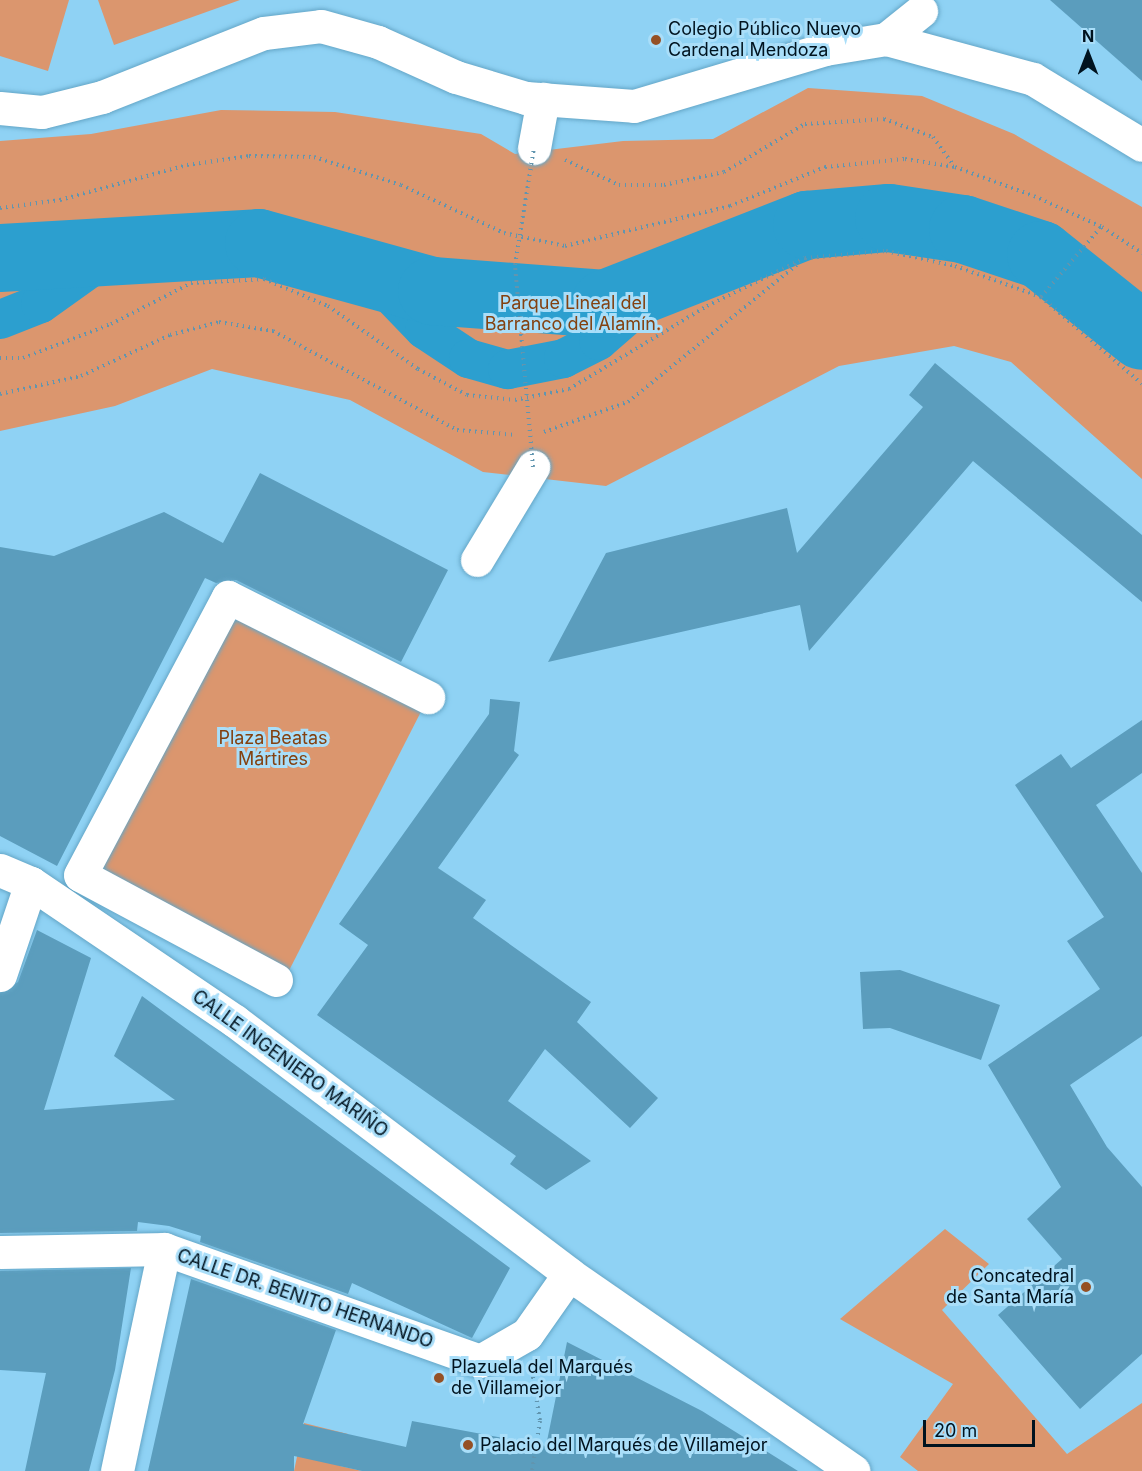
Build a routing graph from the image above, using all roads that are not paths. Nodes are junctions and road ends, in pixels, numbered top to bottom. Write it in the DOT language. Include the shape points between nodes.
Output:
graph roads {
  1 [pos="921,11"];
  2 [pos="886,39"];
  3 [pos="543,99"];
  4 [pos="0,108"];
  5 [pos="535,141"];
  6 [pos="1142,145"];
  7 [pos="533,467"];
  8 [pos="477,560"];
  9 [pos="428,697"];
  10 [pos="0,870"];
  11 [pos="90,880"];
  12 [pos="30,883"];
  13 [pos="71,910"];
  14 [pos="0,975"];
  15 [pos="276,980"];
  16 [pos="164,1249"];
  17 [pos="0,1252"];
  18 [pos="569,1274"];
  19 [pos="117,1471"];
  20 [pos="855,1471"];
  1 -- 2 [label="street"];
  2 -- 3 [label="street" via="825,49 634,106"];
  2 -- 6 [label="street" via="1033,79"];
  3 -- 4 [label="street" via="456,78 378,42 321,26 264,33 102,98 42,112"];
  3 -- 5 [label="street"];
  7 -- 8 [label="street"];
  9 -- 11 [label="street" via="228,597 80,875"];
  10 -- 12 [label="street, CALLE INGENIERO MARIÑO"];
  11 -- 13 [label="street"];
  11 -- 15 [label="street"];
  12 -- 13 [label="street, CALLE INGENIERO MARIÑO"];
  12 -- 14 [label="street"];
  13 -- 18 [label="street, CALLE INGENIERO MARIÑO" via="235,1021"];
  16 -- 17 [label="street, CALLE DR. BENITO HERNANDO"];
  16 -- 18 [label="street, CALLE DR. BENITO HERNANDO" via="480,1361 527,1334"];
  16 -- 19 [label="street"];
  18 -- 20 [label="street, CALLE INGENIERO MARIÑO"];
}
